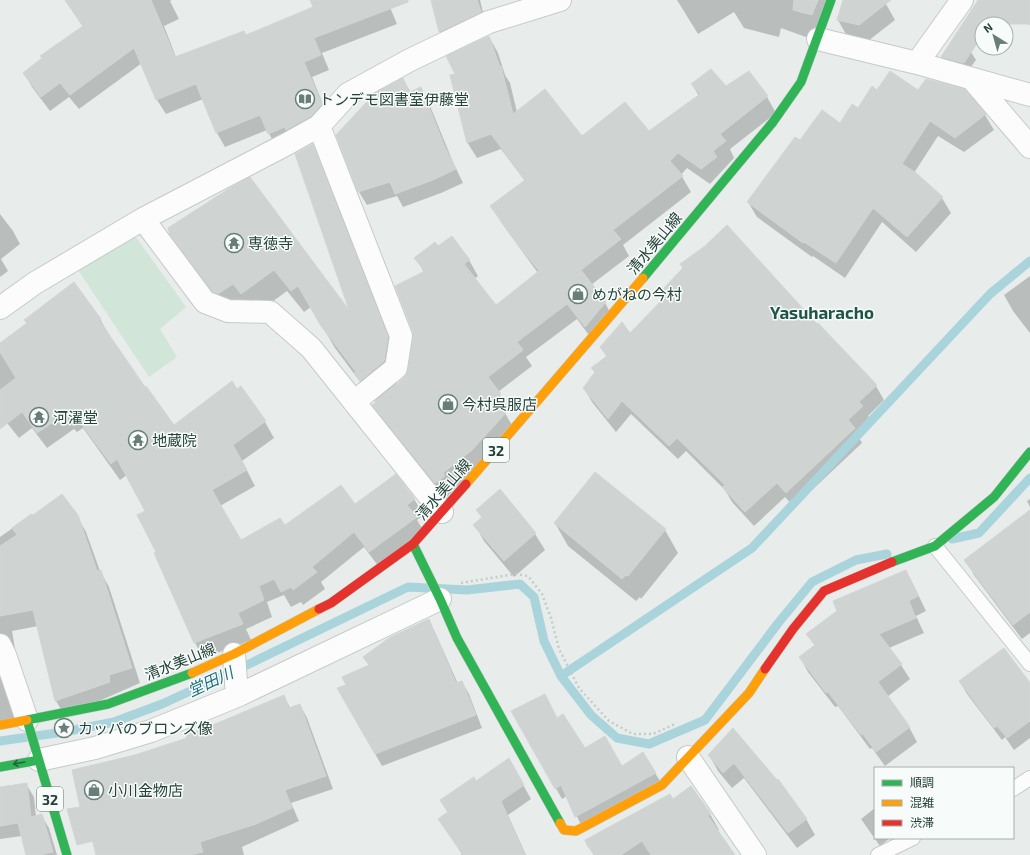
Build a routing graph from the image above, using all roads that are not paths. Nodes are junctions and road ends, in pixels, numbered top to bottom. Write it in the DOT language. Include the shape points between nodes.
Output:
graph roads {
  1 [pos="560,0"];
  2 [pos="831,0"];
  3 [pos="962,0"];
  4 [pos="818,39"];
  5 [pos="917,63"];
  6 [pos="973,80"];
  7 [pos="1030,95"];
  8 [pos="319,126"];
  9 [pos="1030,147"];
  10 [pos="143,219"];
  11 [pos="0,308"];
  12 [pos="354,402"];
  13 [pos="1030,452"];
  14 [pos="442,512"];
  15 [pos="413,544"];
  16 [pos="936,546"];
  17 [pos="440,599"];
  18 [pos="0,645"];
  19 [pos="1030,664"];
  20 [pos="235,674"];
  21 [pos="0,725"];
  22 [pos="29,726"];
  23 [pos="36,752"];
  24 [pos="688,757"];
  25 [pos="0,767"];
  26 [pos="1030,778"];
  27 [pos="1014,788"];
  28 [pos="911,839"];
  29 [pos="67,855"];
  30 [pos="755,855"];
  31 [pos="878,855"];
  1 -- 8 [label="street" via="489,22 410,60 348,94"];
  2 -- 4 [label="main road, 清水美山線 / 32"];
  3 -- 5 [label="street"];
  4 -- 5 [label="street"];
  4 -- 14 [label="main road, 清水美山線 / 32" via="801,82 772,122 656,263"];
  5 -- 6 [label="street"];
  6 -- 7 [label="street"];
  6 -- 9 [label="street"];
  8 -- 10 [label="street"];
  8 -- 12 [label="street" via="401,336 396,368"];
  10 -- 11 [label="street"];
  10 -- 12 [label="street" via="205,302 228,311 270,312 311,348"];
  12 -- 14 [label="street"];
  13 -- 16 [label="main road" via="994,497"];
  14 -- 15 [label="main road, 清水美山線 / 32"];
  15 -- 17 [label="main road"];
  15 -- 20 [label="main road, 清水美山線 / 32"];
  16 -- 19 [label="lane"];
  16 -- 24 [label="main road" via="880,566 824,591 749,693"];
  17 -- 20 [label="street"];
  17 -- 24 [label="main road" via="457,638 564,830 576,831 662,785"];
  18 -- 22 [label="street"];
  20 -- 22 [label="main road, 清水美山線 / 32" via="191,674 108,704"];
  20 -- 23 [label="street" via="151,731 96,748"];
  21 -- 22 [label="main road, 清水美山線"];
  22 -- 23 [label="main road, 32"];
  23 -- 25 [label="main road, one-way"];
  23 -- 29 [label="main road, 32"];
  24 -- 30 [label="street"];
  26 -- 27 [label="lane"];
  28 -- 31 [label="lane"];
}
